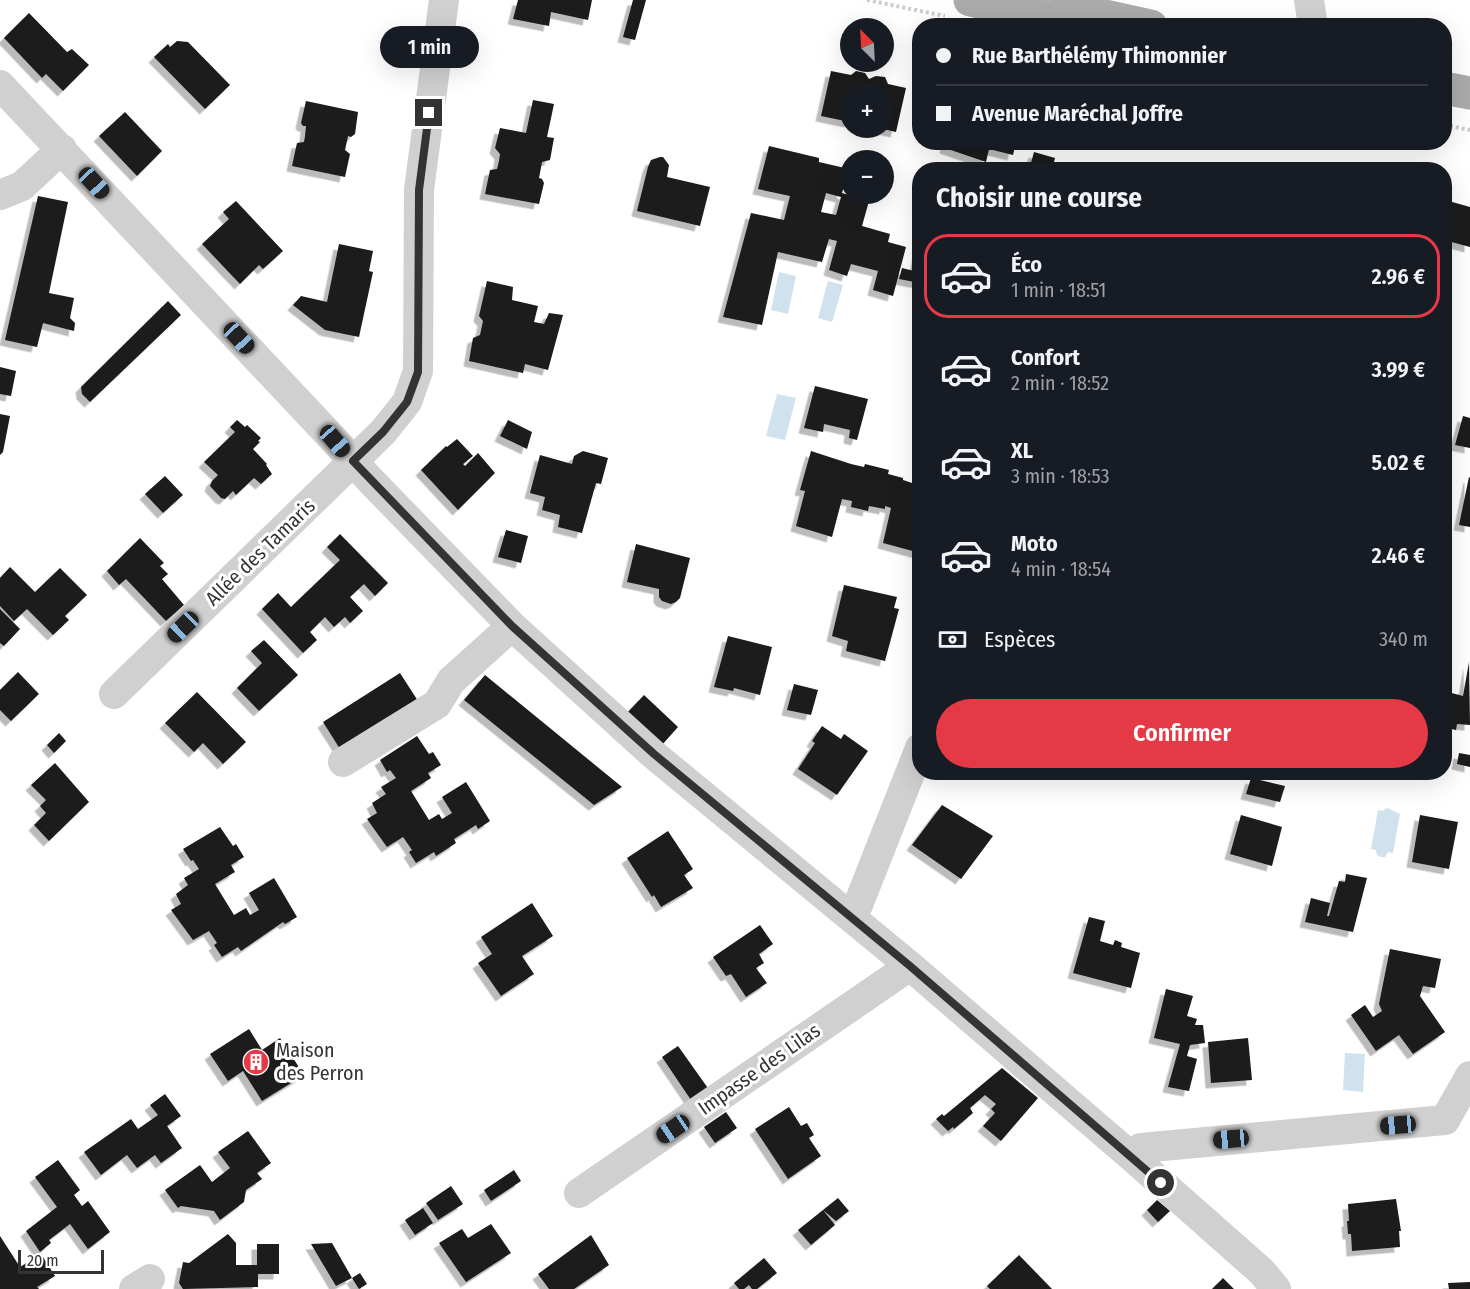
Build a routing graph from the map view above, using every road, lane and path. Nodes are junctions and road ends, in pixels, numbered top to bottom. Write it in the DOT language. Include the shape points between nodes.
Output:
graph roads {
  1 [pos="444,0"];
  2 [pos="867,0"];
  3 [pos="1034,0"];
  4 [pos="1309,0"];
  5 [pos="979,6"];
  6 [pos="1044,18"];
  7 [pos="1114,18"];
  8 [pos="1312,18"];
  9 [pos="0,85"];
  10 [pos="1452,90"];
  11 [pos="1470,93"];
  12 [pos="1452,104"];
  13 [pos="1470,107"];
  14 [pos="1452,127"];
  15 [pos="1470,130"];
  16 [pos="62,149"];
  17 [pos="0,195"];
  18 [pos="353,461"];
  19 [pos="512,626"];
  20 [pos="114,694"];
  21 [pos="343,762"];
  22 [pos="912,768"];
  23 [pos="850,916"];
  24 [pos="910,966"];
  25 [pos="1470,1076"];
  26 [pos="1132,1157"];
  27 [pos="579,1193"];
  28 [pos="1276,1289"];
  1 -- 18 [label="street, Allée des Tamaris" via="419,190 418,372 407,402"];
  2 -- 5 [label="path"];
  3 -- 7 [label="main road"];
  4 -- 8 [label="street"];
  5 -- 6 [label="main road"];
  9 -- 16 [label="street"];
  10 -- 11 [label="main road"];
  12 -- 13 [label="main road"];
  14 -- 15 [label="path"];
  16 -- 17 [label="street" via="22,186"];
  16 -- 18 [label="street"];
  18 -- 19 [label="street"];
  18 -- 20 [label="street, Allée des Tamaris"];
  19 -- 21 [label="street" via="451,681 437,704"];
  19 -- 23 [label="street" via="654,754"];
  22 -- 23 [label="street" via="858,905"];
  23 -- 24 [label="street"];
  24 -- 26 [label="street"];
  24 -- 27 [label="street, Impasse des Lilas"];
  25 -- 26 [label="street" via="1445,1120 1141,1148"];
  26 -- 28 [label="street" via="1262,1272"];
}
